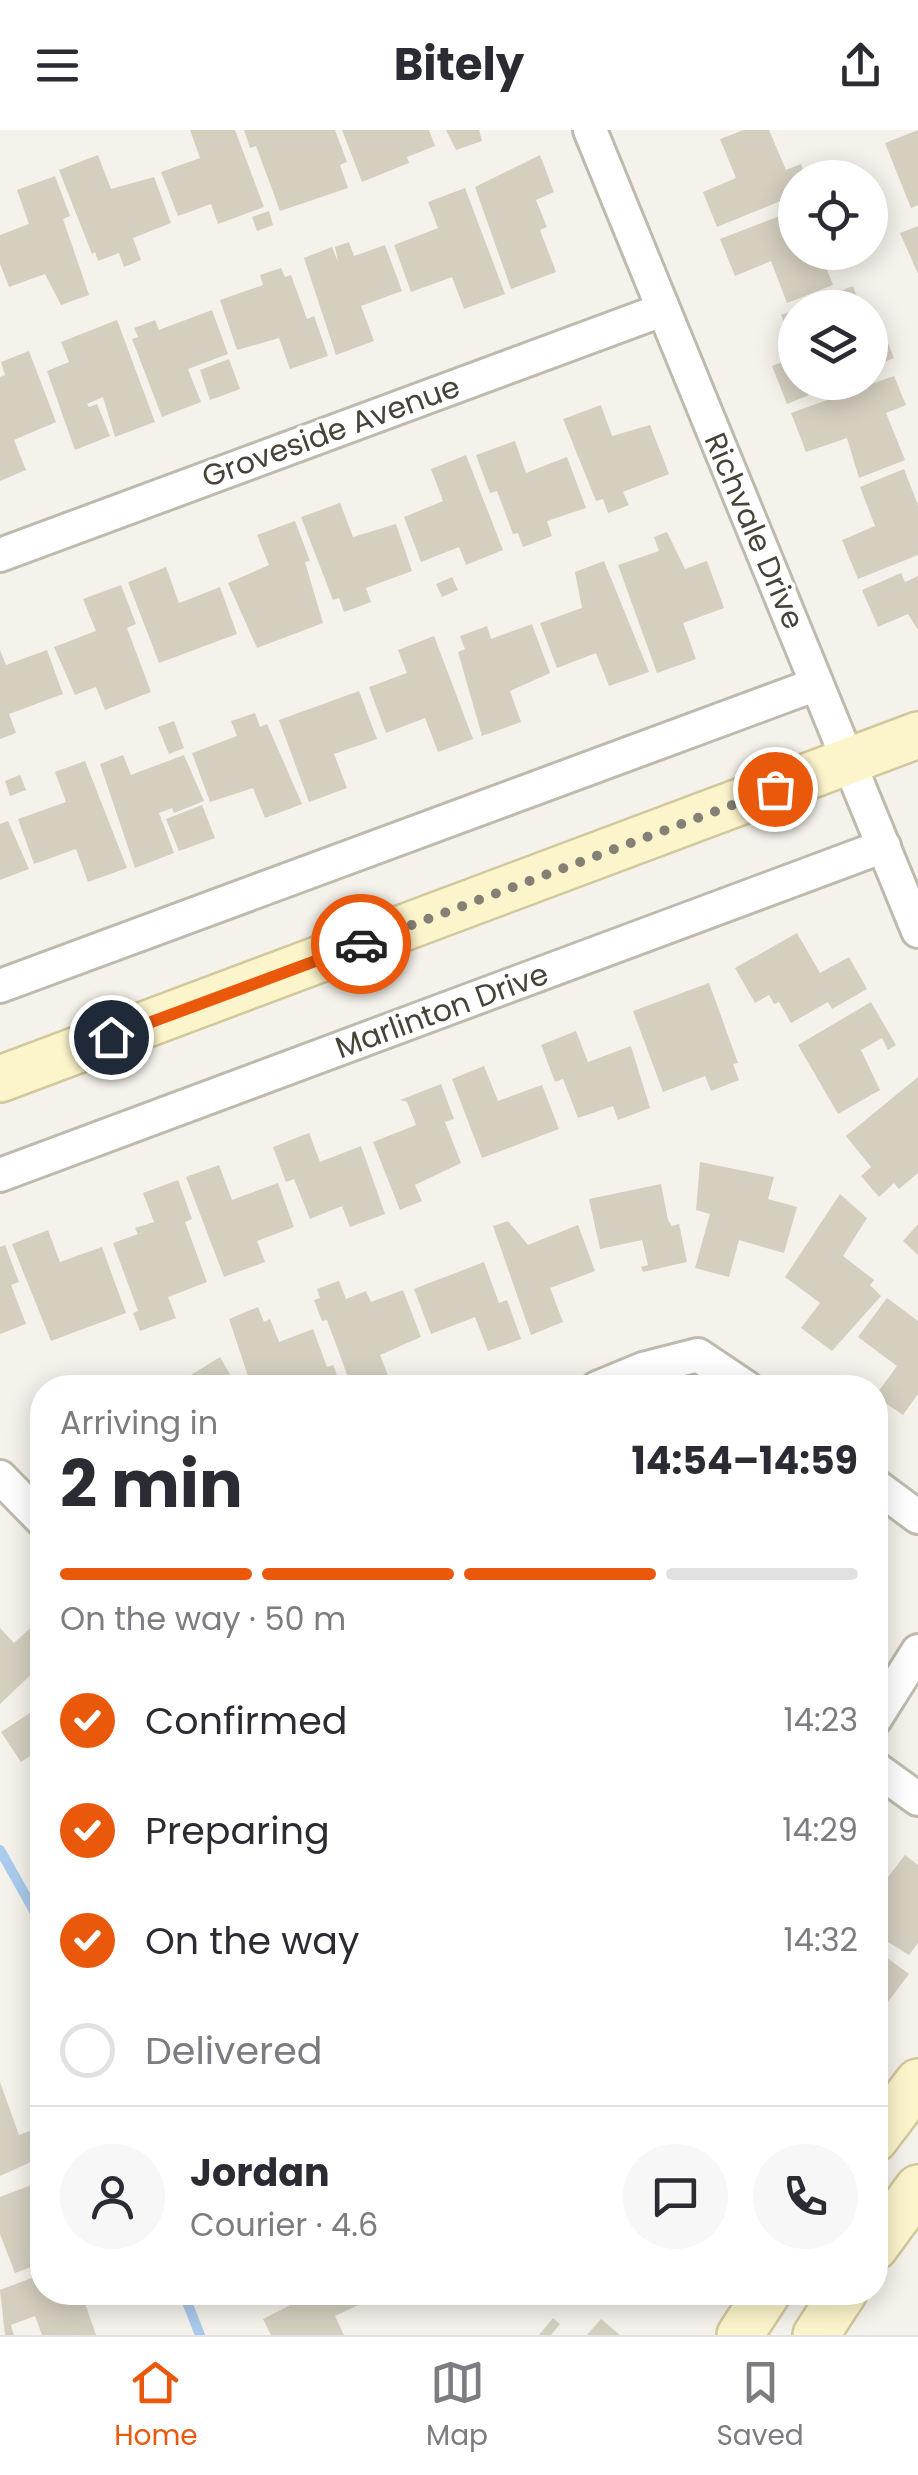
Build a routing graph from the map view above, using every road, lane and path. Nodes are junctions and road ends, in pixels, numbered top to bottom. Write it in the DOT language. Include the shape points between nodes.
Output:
graph roads {
  1 [pos="590,130"];
  2 [pos="662,310"];
  3 [pos="0,555"];
  4 [pos="817,684"];
  5 [pos="918,735"];
  6 [pos="849,761"];
  7 [pos="884,846"];
  8 [pos="918,931"];
  9 [pos="0,986"];
  10 [pos="0,1078"];
  11 [pos="0,1175"];
  12 [pos="628,1375"];
  13 [pos="728,1375"];
  14 [pos="0,1476"];
  15 [pos="888,1495"];
  16 [pos="30,1507"];
  17 [pos="918,1517"];
  18 [pos="918,1652"];
  19 [pos="888,1699"];
  20 [pos="888,1777"];
  21 [pos="918,1799"];
  22 [pos="918,2082"];
  23 [pos="888,2122"];
  24 [pos="918,2188"];
  25 [pos="888,2228"];
  26 [pos="760,2305"];
  27 [pos="836,2305"];
  28 [pos="740,2335"];
  29 [pos="816,2335"];
  1 -- 2 [label="street, Richvale Drive"];
  2 -- 3 [label="street, Groveside Avenue"];
  2 -- 4 [label="street, Richvale Drive"];
  4 -- 6 [label="street, Richvale Drive"];
  4 -- 9 [label="street"];
  5 -- 6 [label="main road"];
  6 -- 7 [label="street, Richvale Drive"];
  6 -- 10 [label="main road"];
  7 -- 8 [label="street, Richvale Drive"];
  7 -- 11 [label="street, Marlinton Drive"];
  12 -- 13 [label="street" via="698,1355"];
  14 -- 16 [label="street"];
  15 -- 17 [label="street"];
  18 -- 19 [label="street"];
  20 -- 21 [label="street"];
  22 -- 23 [label="main road"];
  24 -- 25 [label="main road"];
  26 -- 28 [label="main road"];
  27 -- 29 [label="main road"];
}
